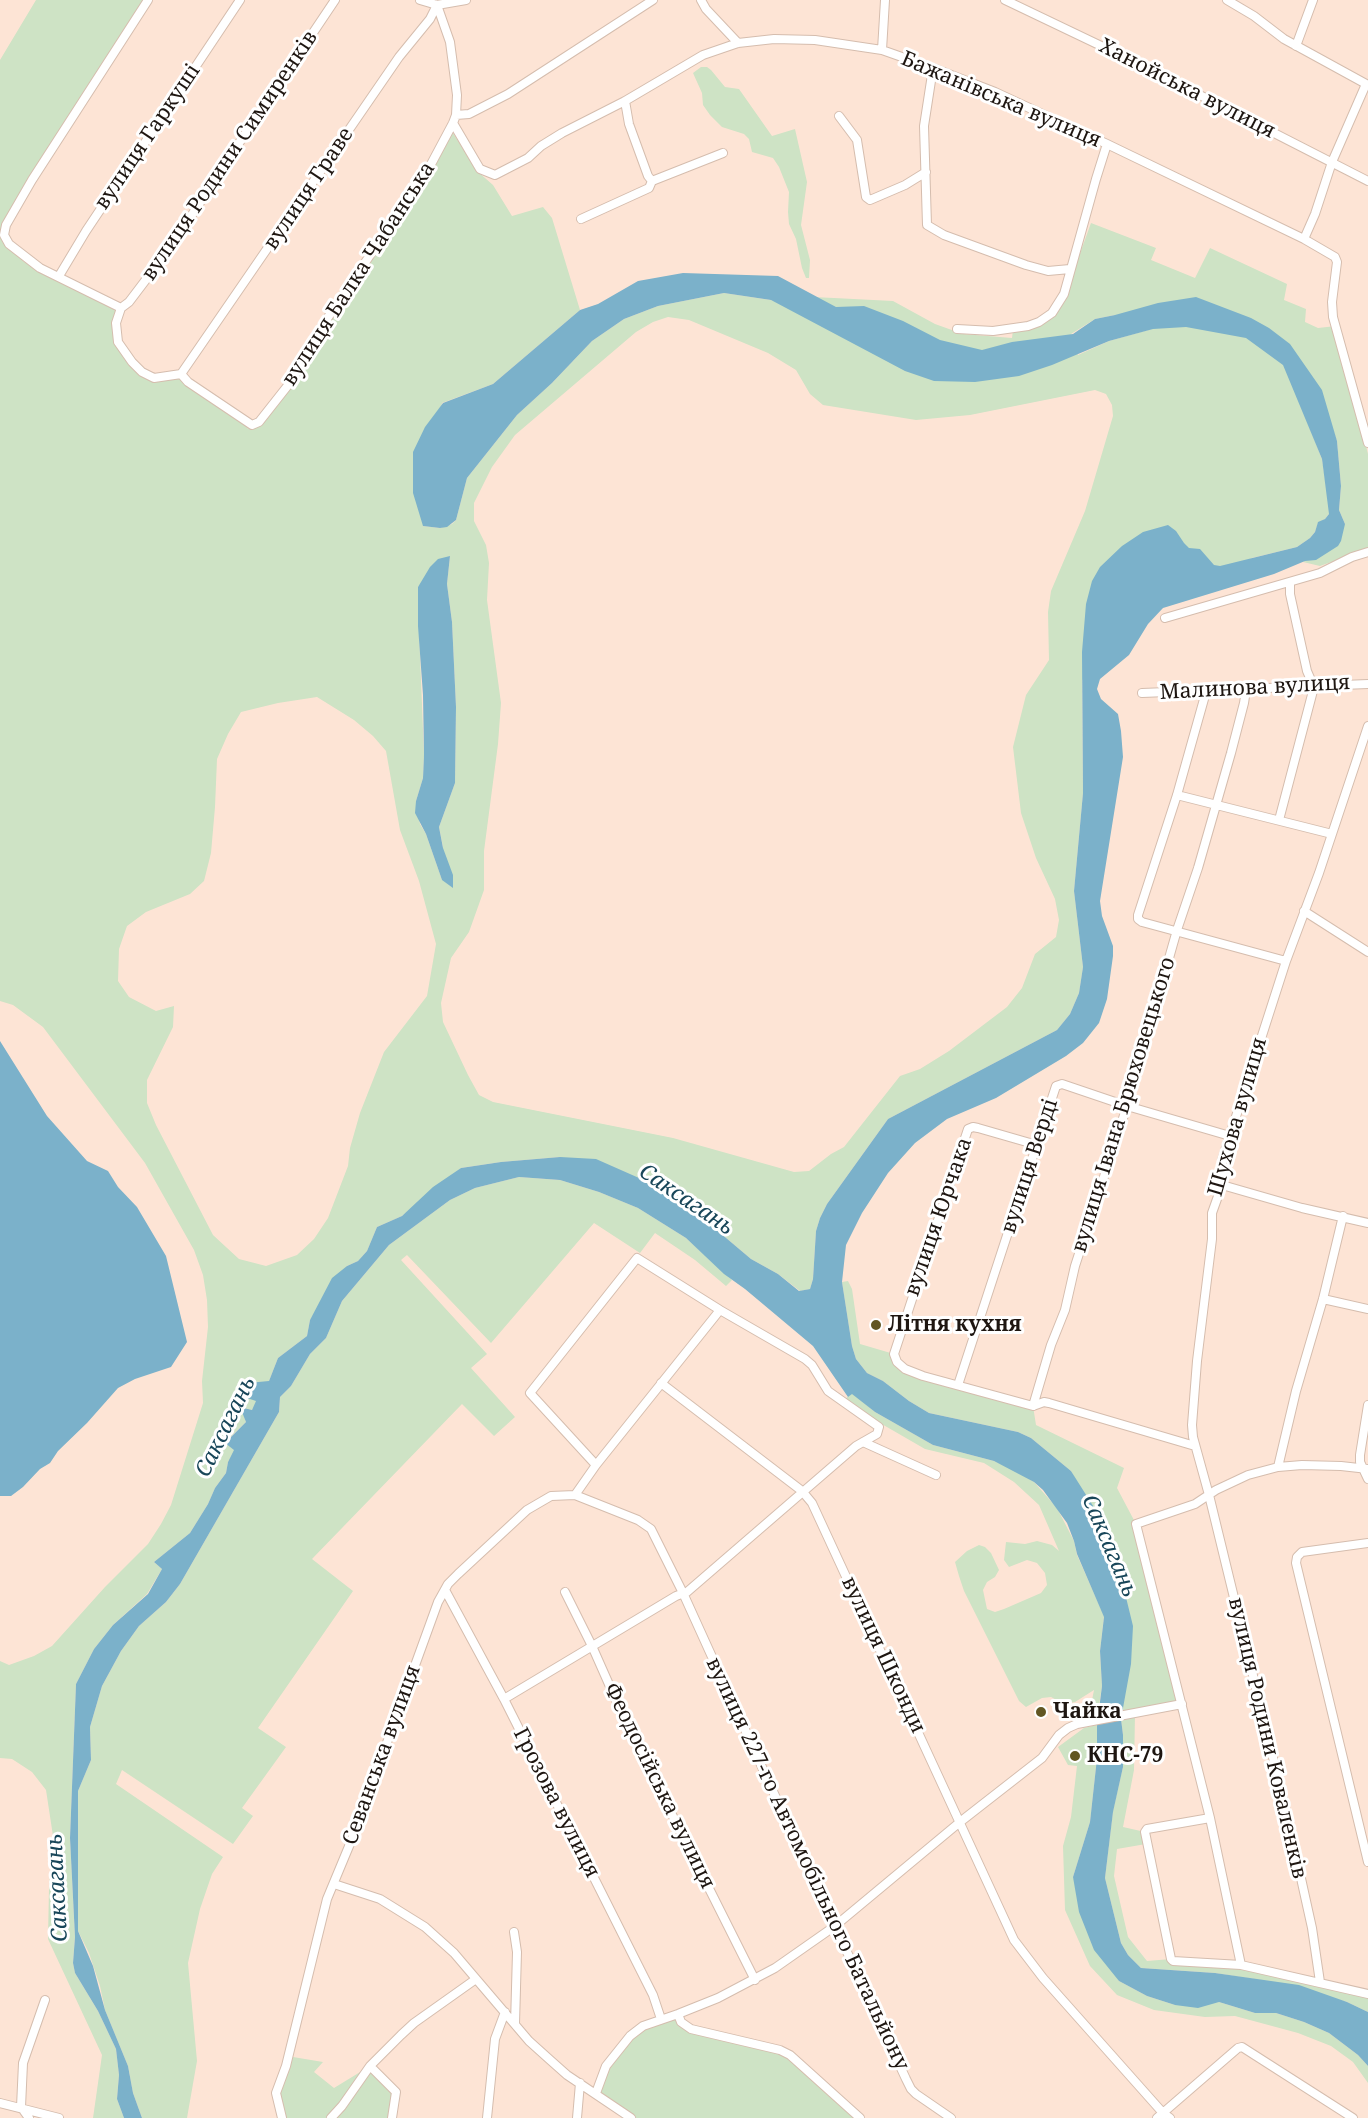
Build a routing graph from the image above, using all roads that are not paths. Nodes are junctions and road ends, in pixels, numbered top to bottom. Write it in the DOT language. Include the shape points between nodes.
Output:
graph roads {
  1 [pos="148,0"];
  2 [pos="240,0"];
  3 [pos="335,0"];
  4 [pos="420,0"];
  5 [pos="466,0"];
  6 [pos="653,0"];
  7 [pos="700,0"];
  8 [pos="885,0"];
  9 [pos="1005,0"];
  10 [pos="1227,0"];
  11 [pos="1313,0"];
  12 [pos="1240,3"];
  13 [pos="437,5"];
  14 [pos="738,43"];
  15 [pos="1296,46"];
  16 [pos="882,50"];
  17 [pos="933,68"];
  18 [pos="1367,85"];
  19 [pos="625,101"];
  20 [pos="839,116"];
  21 [pos="454,119"];
  22 [pos="1107,144"];
  23 [pos="723,153"];
  24 [pos="1332,162"];
  25 [pos="926,172"];
  26 [pos="652,181"];
  27 [pos="1368,181"];
  28 [pos="581,219"];
  29 [pos="1304,239"];
  30 [pos="1070,269"];
  31 [pos="59,276"];
  32 [pos="121,308"];
  33 [pos="957,329"];
  34 [pos="181,374"];
  35 [pos="1368,443"];
  36 [pos="1368,552"];
  37 [pos="1290,582"];
  38 [pos="1165,618"];
  39 [pos="1368,684"];
  40 [pos="1314,687"];
  41 [pos="1246,690"];
  42 [pos="1206,692"];
  43 [pos="1142,693"];
  44 [pos="1368,726"];
  45 [pos="1177,795"];
  46 [pos="1217,805"];
  47 [pos="1279,820"];
  48 [pos="1332,834"];
  49 [pos="1304,911"];
  50 [pos="1177,930"];
  51 [pos="1368,952"];
  52 [pos="1286,961"];
  53 [pos="1127,1106"];
  54 [pos="1230,1137"];
  55 [pos="1037,1145"];
  56 [pos="1222,1185"];
  57 [pos="1343,1216"];
  58 [pos="1368,1223"];
  59 [pos="1323,1299"];
  60 [pos="1368,1309"];
  61 [pos="720,1310"];
  62 [pos="661,1383"];
  63 [pos="958,1385"];
  64 [pos="1368,1405"];
  65 [pos="1033,1406"];
  66 [pos="863,1442"];
  67 [pos="1195,1446"];
  68 [pos="596,1465"];
  69 [pos="1278,1467"];
  70 [pos="1365,1469"];
  71 [pos="936,1475"];
  72 [pos="1368,1479"];
  73 [pos="802,1491"];
  74 [pos="575,1495"];
  75 [pos="1209,1495"];
  76 [pos="1368,1543"];
  77 [pos="445,1590"];
  78 [pos="564,1592"];
  79 [pos="683,1593"];
  80 [pos="592,1646"];
  81 [pos="504,1699"];
  82 [pos="1182,1704"];
  83 [pos="1210,1818"];
  84 [pos="960,1822"];
  85 [pos="1368,1862"];
  86 [pos="334,1884"];
  87 [pos="835,1926"];
  88 [pos="514,1932"];
  89 [pos="1241,1965"];
  90 [pos="476,1979"];
  91 [pos="755,1980"];
  92 [pos="1320,1982"];
  93 [pos="1368,1994"];
  94 [pos="45,2000"];
  95 [pos="505,2012"];
  96 [pos="678,2014"];
  97 [pos="661,2019"];
  98 [pos="515,2024"];
  99 [pos="370,2066"];
  100 [pos="580,2083"];
  101 [pos="596,2093"];
  102 [pos="0,2103"];
  103 [pos="21,2108"];
  104 [pos="1163,2116"];
  105 [pos="29,2118"];
  106 [pos="59,2118"];
  107 [pos="282,2118"];
  108 [pos="331,2118"];
  109 [pos="392,2118"];
  110 [pos="487,2118"];
  111 [pos="577,2118"];
  112 [pos="631,2118"];
  113 [pos="860,2118"];
  114 [pos="951,2118"];
  115 [pos="1353,2118"];
  1 -- 31 [label="street" via="6,225 4,235 9,244 24,258"];
  2 -- 31 [label="street, вулиця Гаркуші"];
  3 -- 32 [label="street, вулиця Родини Симиренків" via="173,244 129,303"];
  4 -- 13 [label="street"];
  5 -- 13 [label="street"];
  6 -- 21 [label="street" via="508,94"];
  7 -- 14 [label="street"];
  8 -- 16 [label="street"];
  9 -- 24 [label="street, Ханойська вулиця"];
  10 -- 12 [label="street"];
  11 -- 15 [label="street"];
  12 -- 15 [label="street"];
  13 -- 21 [label="street" via="450,42 457,96"];
  13 -- 34 [label="street, вулиця Граве"];
  14 -- 16 [label="street, Бажанівська вулиця" via="794,38"];
  14 -- 19 [label="street, Бажанівська вулиця" via="703,55"];
  15 -- 18 [label="street"];
  16 -- 17 [label="street, Бажанівська вулиця"];
  17 -- 22 [label="street, Бажанівська вулиця"];
  17 -- 25 [label="street" via="924,126"];
  18 -- 24 [label="street"];
  19 -- 21 [label="street, Бажанівська вулиця" via="562,133 528,158 495,175 480,169"];
  19 -- 26 [label="street" via="629,124"];
  20 -- 25 [label="street" via="856,140 866,197 870,200"];
  21 -- 34 [label="street, вулиця Балка Чабанська" via="429,168 322,326 289,384 259,422 252,425"];
  22 -- 29 [label="street, Бажанівська вулиця"];
  22 -- 30 [label="street"];
  23 -- 26 [label="street"];
  24 -- 27 [label="street, Ханойська вулиця"];
  24 -- 29 [label="street"];
  25 -- 30 [label="street" via="930,228 1026,265 1048,271"];
  26 -- 28 [label="street" via="649,188"];
  29 -- 35 [label="street" via="1332,254 1337,262 1332,310"];
  30 -- 33 [label="street" via="1060,303 1039,322 993,331"];
  31 -- 32 [label="street"];
  32 -- 34 [label="street" via="116,334 132,362 154,378"];
  36 -- 37 [label="street"];
  37 -- 38 [label="street"];
  37 -- 40 [label="street" via="1307,670"];
  39 -- 40 [label="street, Малинова вулиця"];
  40 -- 41 [label="street, Малинова вулиця"];
  40 -- 47 [label="street"];
  41 -- 42 [label="street, Малинова вулиця"];
  41 -- 46 [label="street, вулиця Івана Брюховецького"];
  42 -- 43 [label="street, Малинова вулиця"];
  42 -- 45 [label="street"];
  44 -- 48 [label="street, Шухова вулиця"];
  45 -- 46 [label="street"];
  45 -- 50 [label="street" via="1138,915 1142,922"];
  46 -- 47 [label="street"];
  46 -- 50 [label="street, вулиця Івана Брюховецького"];
  47 -- 48 [label="street"];
  48 -- 49 [label="street, Шухова вулиця"];
  49 -- 51 [label="street"];
  49 -- 52 [label="street, Шухова вулиця"];
  50 -- 52 [label="street"];
  50 -- 53 [label="street, вулиця Івана Брюховецького"];
  52 -- 54 [label="street, Шухова вулиця"];
  53 -- 54 [label="street, вулиця Верді"];
  53 -- 55 [label="street, вулиця Верді" via="1058,1084"];
  53 -- 65 [label="street, вулиця Івана Брюховецького"];
  54 -- 56 [label="street, Шухова вулиця" via="1222,1160"];
  55 -- 63 [label="street, вулиця Верді"];
  55 -- 63 [label="street, вулиця Юрчака" via="978,1128 968,1129 894,1354 905,1370"];
  56 -- 57 [label="street"];
  56 -- 67 [label="street, Шухова вулиця" via="1211,1220 1192,1408"];
  57 -- 58 [label="street"];
  57 -- 59 [label="street"];
  59 -- 60 [label="street"];
  59 -- 69 [label="street"];
  61 -- 62 [label="street"];
  61 -- 66 [label="street" via="805,1359 828,1391 878,1425 877,1434"];
  61 -- 68 [label="street" via="635,1259 530,1393"];
  62 -- 68 [label="street"];
  62 -- 73 [label="street, вулиця Шконди"];
  63 -- 65 [label="street"];
  64 -- 70 [label="street" via="1360,1455"];
  65 -- 67 [label="street" via="1049,1403"];
  66 -- 71 [label="street"];
  66 -- 73 [label="street"];
  67 -- 75 [label="street, Шухова вулиця"];
  68 -- 74 [label="street"];
  69 -- 70 [label="street"];
  69 -- 75 [label="street" via="1248,1475"];
  70 -- 72 [label="street"];
  73 -- 79 [label="street"];
  73 -- 84 [label="street, вулиця Шконди" via="816,1512"];
  74 -- 77 [label="street, Севанська вулиця" via="551,1496 527,1510"];
  74 -- 79 [label="street, вулиця 227-го Автомобільного Батальйону" via="646,1524"];
  75 -- 82 [label="street" via="1195,1504 1136,1524"];
  75 -- 92 [label="street, вулиця Родини Коваленків" via="1287,1815"];
  76 -- 85 [label="street" via="1302,1552 1296,1563"];
  77 -- 81 [label="street, Грозова вулиця"];
  77 -- 86 [label="street, Севанська вулиця"];
  78 -- 80 [label="street, Феодосійська вулиця"];
  79 -- 80 [label="street"];
  79 -- 87 [label="street, вулиця 227-го Автомобільного Батальйону"];
  80 -- 81 [label="street"];
  80 -- 91 [label="street, Феодосійська вулиця" via="627,1725"];
  81 -- 97 [label="street, Грозова вулиця" via="653,1995"];
  82 -- 83 [label="street"];
  82 -- 84 [label="street" via="1068,1728 1046,1753"];
  83 -- 89 [label="street"];
  83 -- 89 [label="street" via="1145,1832 1171,1959"];
  84 -- 87 [label="street"];
  84 -- 104 [label="street, вулиця Шконди" via="1023,1954"];
  86 -- 90 [label="street" via="380,1899 411,1917 454,1953"];
  86 -- 107 [label="street, Севанська вулиця" via="276,2093"];
  87 -- 91 [label="street"];
  87 -- 114 [label="street, вулиця 227-го Автомобільного Батальйону" via="911,2089"];
  88 -- 98 [label="street"];
  89 -- 92 [label="street"];
  90 -- 95 [label="street"];
  90 -- 99 [label="street" via="414,2023"];
  91 -- 96 [label="street"];
  92 -- 93 [label="street"];
  94 -- 103 [label="street" via="23,2063"];
  95 -- 98 [label="street"];
  95 -- 110 [label="street" via="495,2039"];
  96 -- 97 [label="street"];
  96 -- 113 [label="street" via="691,2030 790,2055"];
  97 -- 101 [label="street" via="630,2036 606,2066"];
  98 -- 100 [label="street" via="542,2053"];
  99 -- 108 [label="street"];
  99 -- 109 [label="street" via="396,2092"];
  100 -- 101 [label="street"];
  100 -- 111 [label="street"];
  101 -- 112 [label="street"];
  102 -- 103 [label="street"];
  103 -- 105 [label="street"];
  103 -- 106 [label="street"];
  104 -- 115 [label="street" via="1242,2047"];
}
